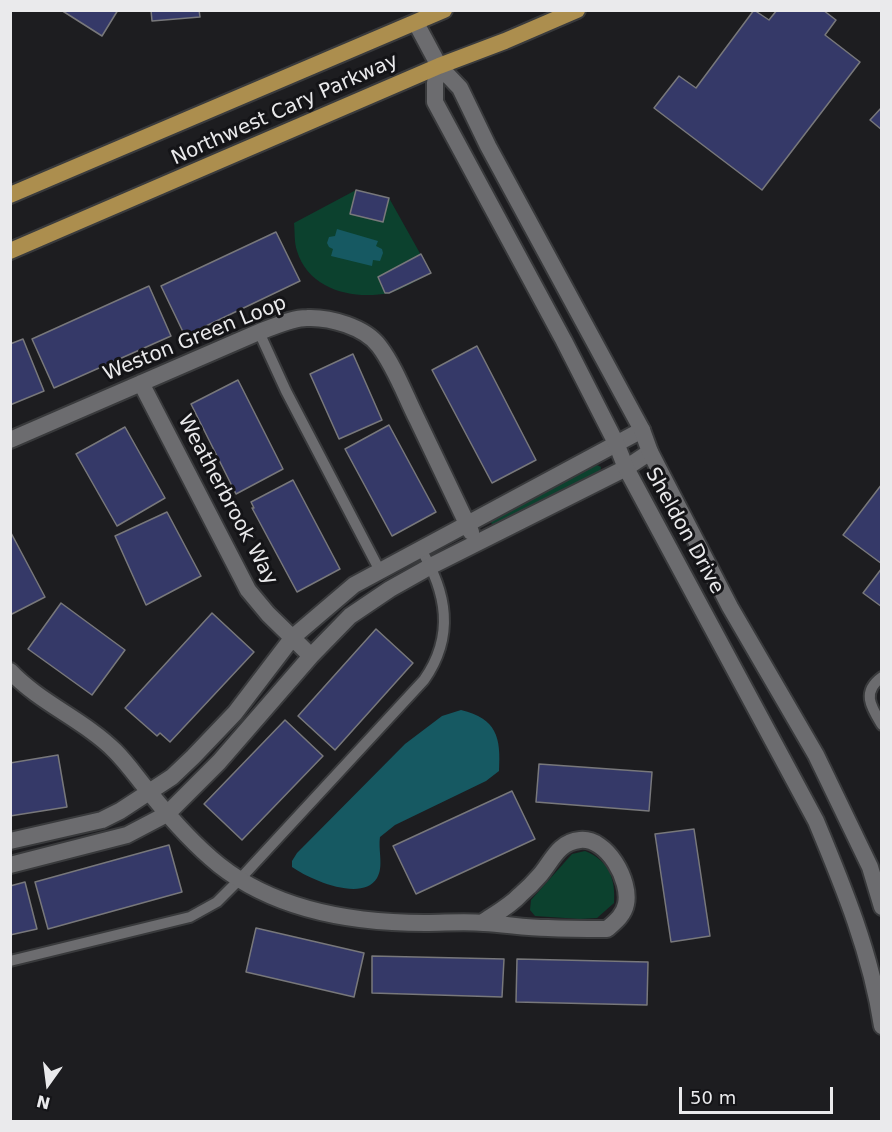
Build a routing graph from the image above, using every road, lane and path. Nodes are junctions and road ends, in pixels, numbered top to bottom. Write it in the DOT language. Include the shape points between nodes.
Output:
graph roads {
  1 [pos="444,10"];
  2 [pos="577,10"];
  3 [pos="416,23"];
  4 [pos="439,66"];
  5 [pos="10,195"];
  6 [pos="10,251"];
  7 [pos="259,332"];
  8 [pos="141,383"];
  9 [pos="642,430"];
  10 [pos="10,440"];
  11 [pos="616,443"];
  12 [pos="650,452"];
  13 [pos="626,468"];
  14 [pos="467,523"];
  15 [pos="476,543"];
  16 [pos="420,548"];
  17 [pos="431,566"];
  18 [pos="379,570"];
  19 [pos="293,637"];
  20 [pos="311,656"];
  21 [pos="10,671"];
  22 [pos="882,677"];
  23 [pos="882,725"];
  24 [pos="149,792"];
  25 [pos="167,814"];
  26 [pos="10,841"];
  27 [pos="10,865"];
  28 [pos="876,865"];
  29 [pos="240,879"];
  30 [pos="882,907"];
  31 [pos="483,922"];
  32 [pos="10,961"];
  33 [pos="882,1026"];
  1 -- 3 [label="main road, Northwest Cary Parkway"];
  2 -- 4 [label="main road, Northwest Cary Parkway"];
  3 -- 4 [label="street, Sheldon Drive"];
  3 -- 5 [label="main road, Northwest Cary Parkway"];
  4 -- 6 [label="main road, Northwest Cary Parkway"];
  4 -- 9 [label="street, Sheldon Drive" via="460,88"];
  4 -- 11 [label="street, Sheldon Drive" via="435,102"];
  7 -- 8 [label="street, Weston Green Loop"];
  7 -- 14 [label="street, Weston Green Loop" via="306,318 323,319 351,327 378,344"];
  7 -- 18 [label="lane"];
  8 -- 10 [label="street, Weston Green Loop"];
  8 -- 19 [label="street, Weatherbrook Way" via="248,590"];
  9 -- 11 [label="street"];
  9 -- 12 [label="street, Sheldon Drive"];
  11 -- 13 [label="street, Sheldon Drive"];
  11 -- 14 [label="street"];
  12 -- 13 [label="street"];
  12 -- 28 [label="street, Sheldon Drive" via="730,607"];
  13 -- 15 [label="street"];
  13 -- 33 [label="street, Sheldon Drive" via="816,821 863,942"];
  14 -- 15 [label="street, Weston Green Loop"];
  14 -- 16 [label="street"];
  15 -- 17 [label="street"];
  16 -- 17 [label="lane"];
  16 -- 18 [label="street"];
  17 -- 20 [label="street" via="350,616"];
  17 -- 29 [label="lane" via="444,609 445,628 434,666"];
  18 -- 19 [label="street" via="354,585"];
  19 -- 20 [label="street, Weatherbrook Way"];
  19 -- 24 [label="street" via="235,713 172,777"];
  20 -- 25 [label="street" via="226,755"];
  21 -- 24 [label="street" via="95,734"];
  22 -- 23 [label="lane" via="874,682 869,693 870,704"];
  24 -- 25 [label="street"];
  24 -- 26 [label="street" via="102,820"];
  25 -- 27 [label="street" via="127,836"];
  25 -- 29 [label="street" via="220,866"];
  28 -- 30 [label="street, Sheldon Drive"];
  29 -- 31 [label="street" via="288,903 350,918"];
  29 -- 32 [label="lane" via="217,902 190,918"];
  31 -- 31 [label="street" via="607,929 623,912 628,892 605,850 594,842 580,840 555,852 518,898"];
}
